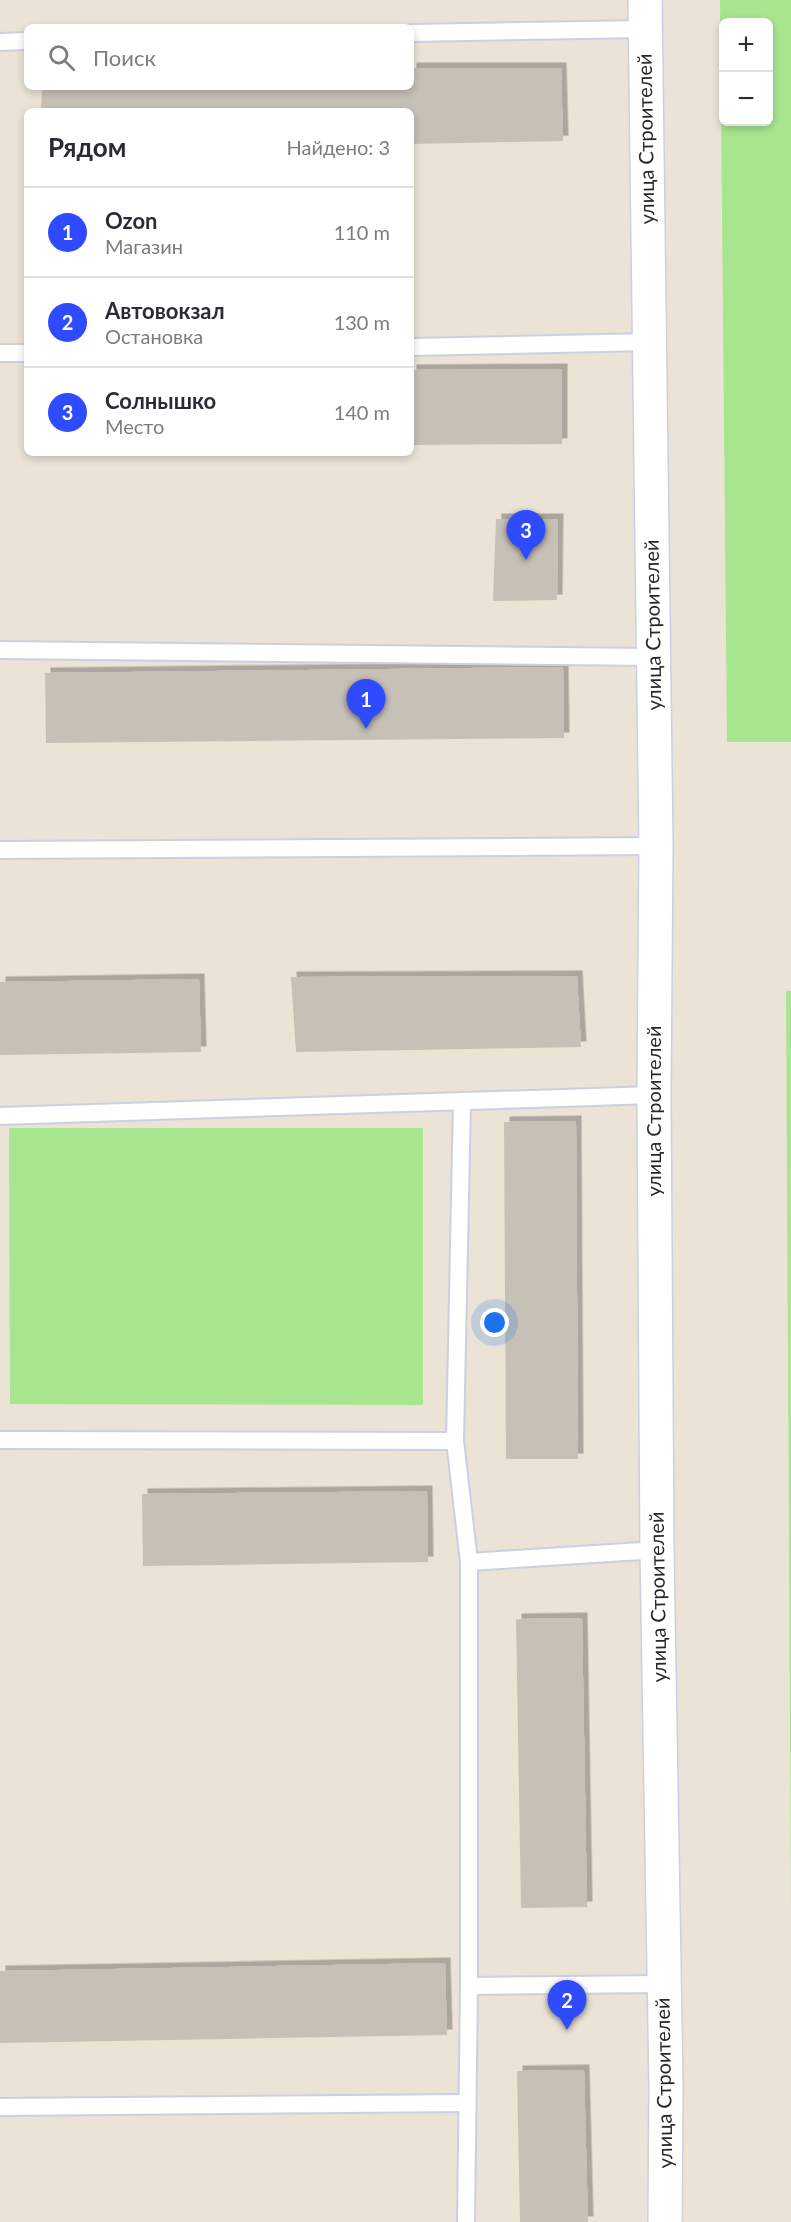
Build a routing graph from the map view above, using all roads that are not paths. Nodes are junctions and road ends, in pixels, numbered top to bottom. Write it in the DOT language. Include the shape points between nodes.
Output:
graph roads {
  1 [pos="645,14"];
  2 [pos="414,33"];
  3 [pos="24,41"];
  4 [pos="0,42"];
  5 [pos="650,342"];
  6 [pos="414,347"];
  7 [pos="0,353"];
  8 [pos="24,353"];
  9 [pos="0,650"];
  10 [pos="653,657"];
  11 [pos="656,846"];
  12 [pos="0,850"];
  13 [pos="654,1095"];
  14 [pos="462,1101"];
  15 [pos="0,1116"];
  16 [pos="0,1440"];
  17 [pos="456,1442"];
  18 [pos="657,1550"];
  19 [pos="469,1562"];
  20 [pos="663,1984"];
  21 [pos="469,1986"];
  22 [pos="468,2103"];
  23 [pos="0,2107"];
  24 [pos="466,2222"];
  25 [pos="665,2222"];
  1 -- 2 [label="lane"];
  1 -- 5 [label="main road, улица Строителей"];
  3 -- 4 [label="lane"];
  5 -- 6 [label="lane"];
  5 -- 10 [label="main road, улица Строителей"];
  7 -- 8 [label="lane"];
  9 -- 10 [label="lane"];
  10 -- 11 [label="main road, улица Строителей"];
  11 -- 12 [label="lane"];
  11 -- 13 [label="main road, улица Строителей"];
  13 -- 14 [label="lane"];
  13 -- 18 [label="main road, улица Строителей"];
  14 -- 15 [label="lane"];
  14 -- 17 [label="lane"];
  16 -- 17 [label="lane"];
  17 -- 19 [label="lane"];
  18 -- 19 [label="lane"];
  18 -- 20 [label="main road, улица Строителей"];
  19 -- 21 [label="lane"];
  20 -- 21 [label="lane"];
  20 -- 25 [label="main road, улица Строителей"];
  21 -- 22 [label="lane"];
  22 -- 23 [label="lane"];
  22 -- 24 [label="lane"];
}
